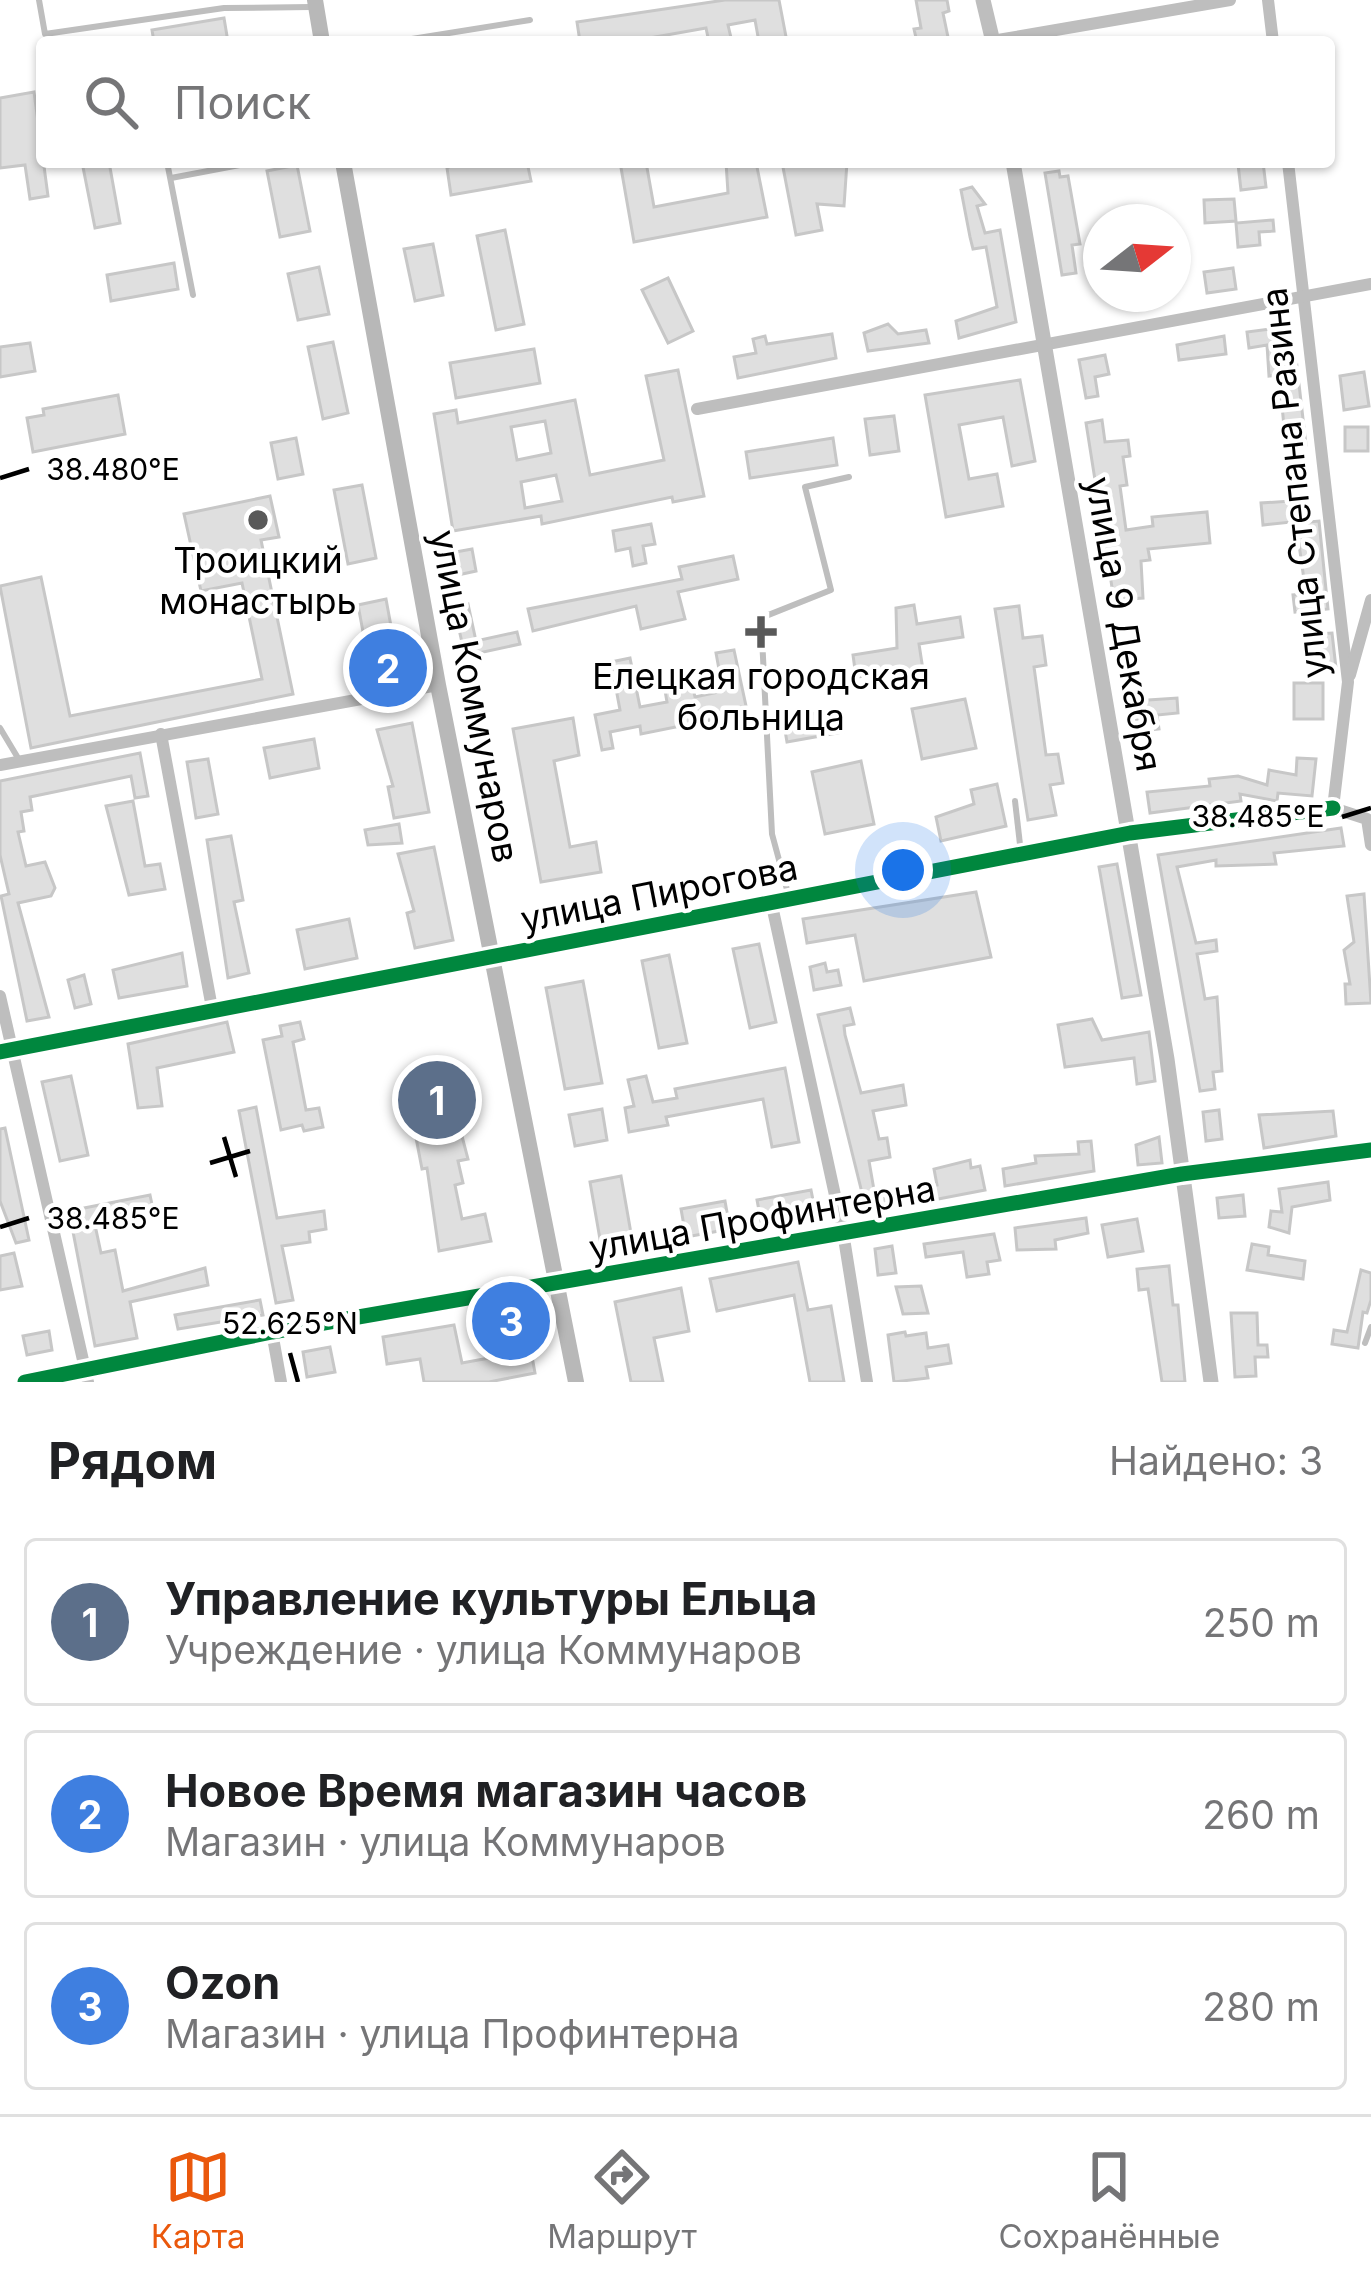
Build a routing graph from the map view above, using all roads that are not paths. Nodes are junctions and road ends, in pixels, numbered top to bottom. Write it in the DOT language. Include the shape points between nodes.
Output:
graph roads {
  1 [pos="39,0"];
  2 [pos="983,0"];
  3 [pos="1230,0"];
  4 [pos="1268,0"];
  5 [pos="315,4"];
  6 [pos="530,20"];
  7 [pos="321,36"];
  8 [pos="431,36"];
  9 [pos="992,36"];
  10 [pos="1022,36"];
  11 [pos="1272,36"];
  12 [pos="168,168"];
  13 [pos="223,168"];
  14 [pos="345,168"];
  15 [pos="1014,168"];
  16 [pos="1289,168"];
  17 [pos="169,178"];
  18 [pos="1371,284"];
  19 [pos="193,295"];
  20 [pos="1305,296"];
  21 [pos="1045,343"];
  22 [pos="697,409"];
  23 [pos="849,477"];
  24 [pos="1371,600"];
  25 [pos="1348,682"];
  26 [pos="438,685"];
  27 [pos="0,728"];
  28 [pos="161,734"];
  29 [pos="20,761"];
  30 [pos="0,765"];
  31 [pos="1015,801"];
  32 [pos="1333,808"];
  33 [pos="1130,833"];
  34 [pos="1371,845"];
  35 [pos="1021,853"];
  36 [pos="790,897"];
  37 [pos="771,901"];
  38 [pos="491,956"];
  39 [pos="0,996"];
  40 [pos="212,1008"];
  41 [pos="6,1051"];
  42 [pos="1371,1150"];
  43 [pos="1182,1174"];
  44 [pos="843,1232"];
  45 [pos="556,1286"];
  46 [pos="1371,1327"];
  47 [pos="272,1332"];
  48 [pos="1365,1342"];
  49 [pos="85,1367"];
  50 [pos="25,1382"];
  51 [pos="88,1382"];
  52 [pos="281,1382"];
  53 [pos="576,1382"];
  54 [pos="867,1382"];
  55 [pos="1211,1382"];
  1 -- 5 [label="lane" via="45,34 224,8"];
  2 -- 9 [label="street"];
  3 -- 10 [label="street"];
  4 -- 11 [label="street"];
  5 -- 7 [label="main road"];
  6 -- 8 [label="lane"];
  12 -- 17 [label="lane"];
  13 -- 17 [label="lane"];
  14 -- 26 [label="main road, улица Коммунаров"];
  15 -- 21 [label="street, улица 9 Декабря"];
  16 -- 20 [label="street, улица Степана Разина"];
  17 -- 19 [label="lane"];
  18 -- 20 [label="street"];
  20 -- 21 [label="street"];
  20 -- 25 [label="street, улица Степана Разина"];
  21 -- 22 [label="street"];
  21 -- 33 [label="street, улица 9 Декабря"];
  23 -- 36 [label="lane" via="806,487 831,590 760,618 772,834"];
  24 -- 25 [label="street"];
  25 -- 32 [label="street, улица Степана Разина"];
  26 -- 28 [label="street"];
  26 -- 38 [label="main road, улица Коммунаров"];
  27 -- 29 [label="lane"];
  28 -- 29 [label="street"];
  28 -- 40 [label="street"];
  29 -- 30 [label="street"];
  31 -- 35 [label="lane"];
  32 -- 33 [label="street, улица Пирогова"];
  32 -- 34 [label="street" via="1366,819"];
  33 -- 35 [label="street, улица Пирогова"];
  33 -- 43 [label="street, улица 9 Декабря"];
  35 -- 36 [label="street, улица Пирогова"];
  36 -- 37 [label="street, улица Пирогова"];
  37 -- 38 [label="street, улица Пирогова"];
  37 -- 44 [label="street"];
  38 -- 40 [label="street, улица Пирогова"];
  38 -- 45 [label="main road, улица Коммунаров"];
  39 -- 41 [label="street"];
  40 -- 41 [label="street, улица Пирогова"];
  41 -- 49 [label="street"];
  42 -- 43 [label="street, улица Профинтерна"];
  43 -- 44 [label="street, улица Профинтерна"];
  43 -- 55 [label="street, улица 9 Декабря"];
  44 -- 45 [label="street, улица Профинтерна"];
  44 -- 54 [label="street"];
  45 -- 47 [label="street, улица Профинтерна"];
  45 -- 53 [label="main road, улица Коммунаров"];
  46 -- 48 [label="lane"];
  47 -- 49 [label="street, улица Профинтерна"];
  47 -- 52 [label="street"];
  49 -- 50 [label="street, улица Профинтерна"];
  49 -- 51 [label="street"];
}
